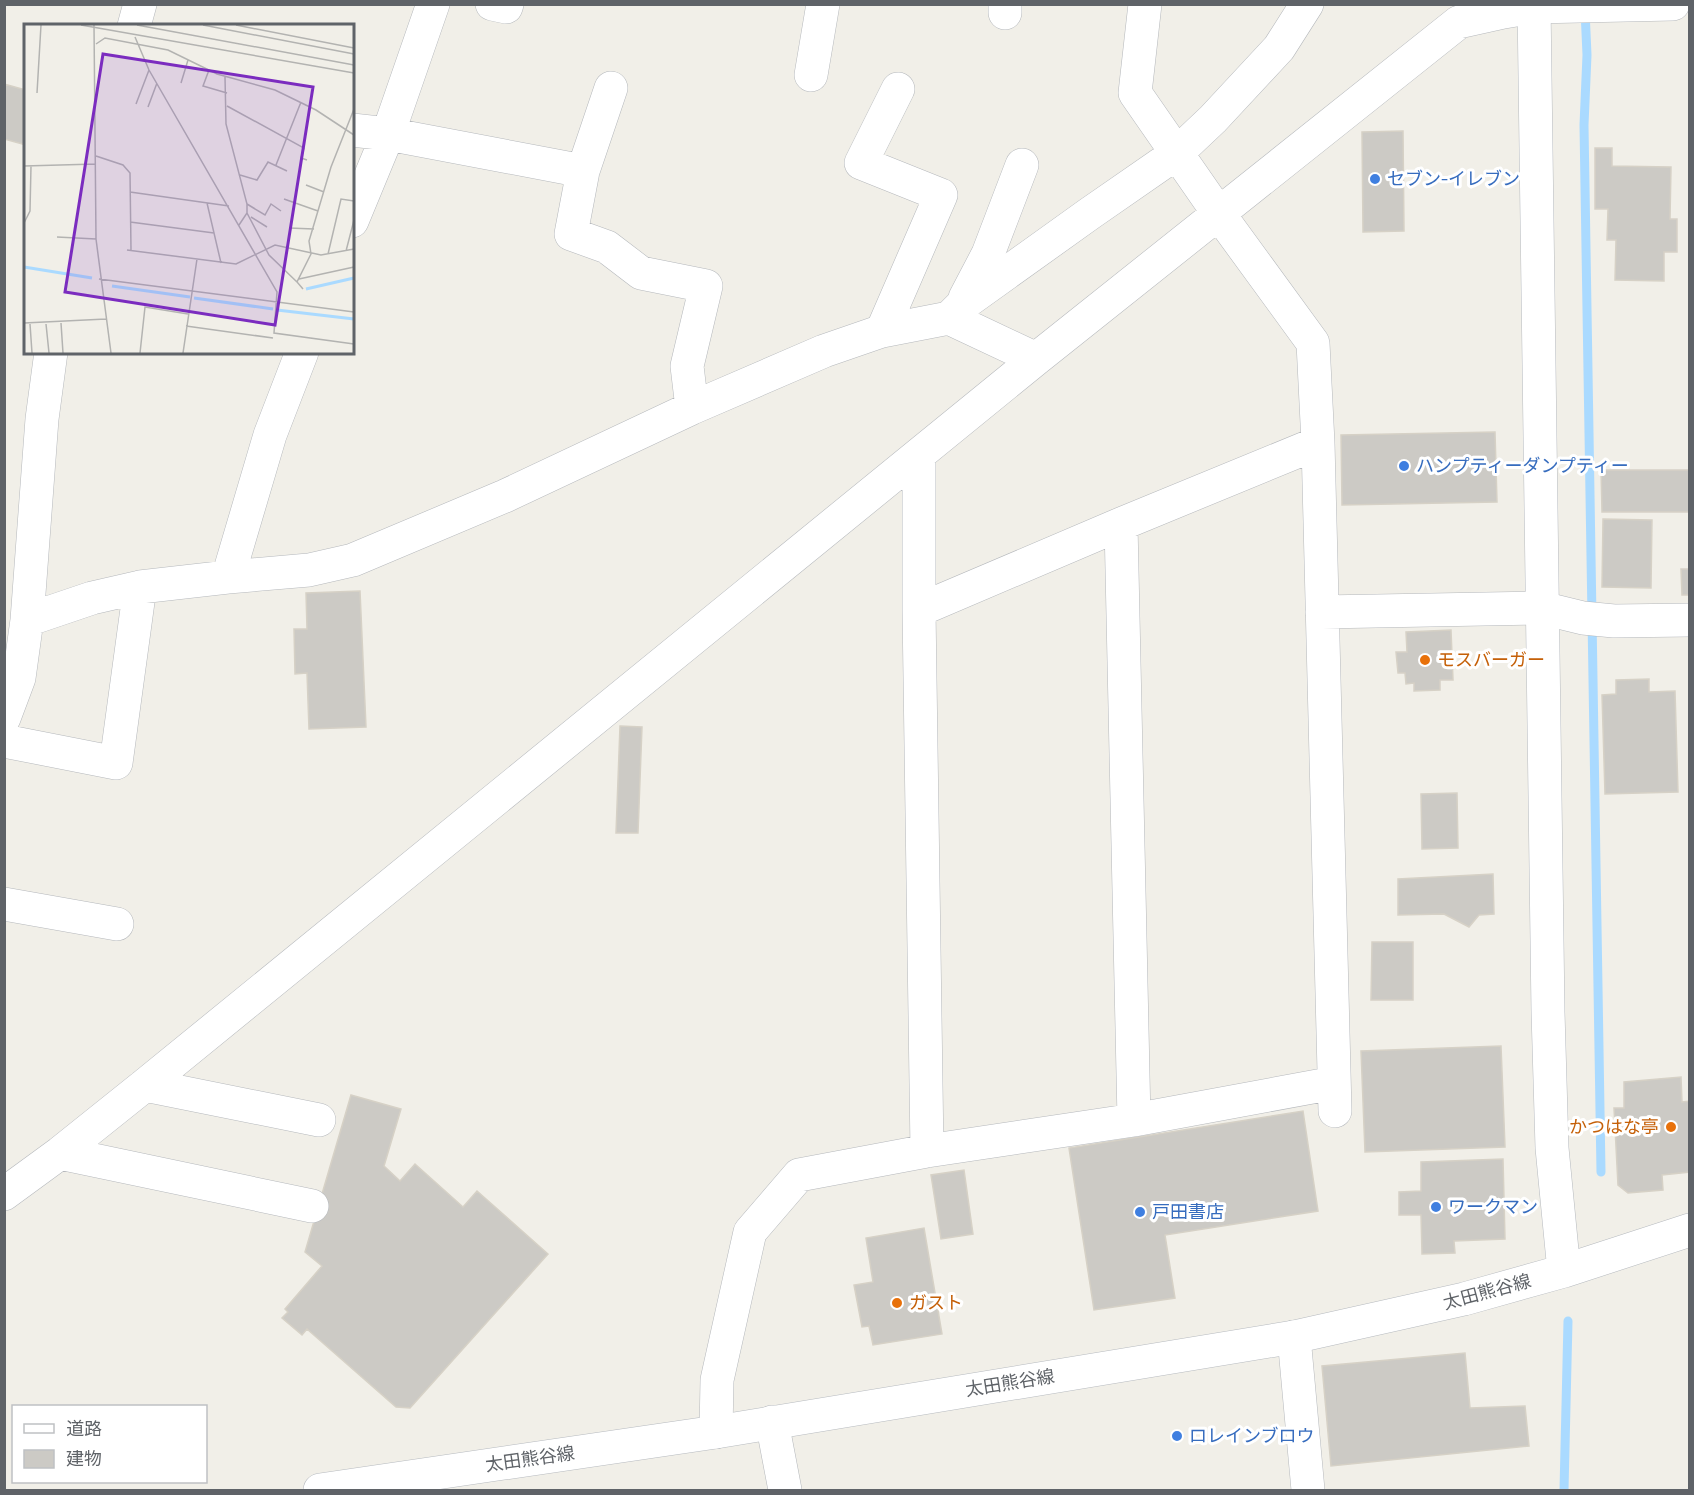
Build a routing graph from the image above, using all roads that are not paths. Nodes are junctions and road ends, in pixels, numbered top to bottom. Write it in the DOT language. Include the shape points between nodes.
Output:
graph roads {
  1 [pos="140,4"];
  2 [pos="433,4"];
  3 [pos="492,4"];
  4 [pos="507,4"];
  5 [pos="824,4"];
  6 [pos="1144,4"];
  7 [pos="1307,4"];
  8 [pos="1673,4"];
  9 [pos="1544,6"];
  10 [pos="135,24"];
  11 [pos="811,75"];
  12 [pos="611,88"];
  13 [pos="898,88"];
  14 [pos="354,130"];
  15 [pos="388,134"];
  16 [pos="1177,153"];
  17 [pos="1022,165"];
  18 [pos="583,171"];
  19 [pos="1219,214"];
  20 [pos="354,216"];
  21 [pos="956,311"];
  22 [pos="882,331"];
  23 [pos="51,354"];
  24 [pos="301,354"];
  25 [pos="1036,360"];
  26 [pos="692,408"];
  27 [pos="1318,442"];
  28 [pos="919,455"];
  29 [pos="1121,524"];
  30 [pos="228,577"];
  31 [pos="140,587"];
  32 [pos="1542,608"];
  33 [pos="920,610"];
  34 [pos="1322,612"];
  35 [pos="27,620"];
  36 [pos="1689,620"];
  37 [pos="4,718"];
  38 [pos="4,741"];
  39 [pos="4,904"];
  40 [pos="117,924"];
  41 [pos="145,1085"];
  42 [pos="319,1120"];
  43 [pos="1134,1120"];
  44 [pos="927,1151"];
  45 [pos="60,1153"];
  46 [pos="4,1194"];
  47 [pos="312,1206"];
  48 [pos="1689,1230"];
  49 [pos="1564,1271"];
  50 [pos="1294,1336"];
  51 [pos="772,1422"];
  52 [pos="716,1432"];
  53 [pos="320,1491"];
  54 [pos="785,1491"];
  55 [pos="1308,1491"];
  1 -- 10 [label="street"];
  2 -- 15 [label="street"];
  3 -- 4 [label="street"];
  5 -- 11 [label="street"];
  6 -- 16 [label="street" via="1135,93"];
  7 -- 16 [label="street" via="1279,48"];
  8 -- 9 [label="street"];
  9 -- 19 [label="street" via="1460,22"];
  9 -- 32 [label="street"];
  12 -- 18 [label="street"];
  13 -- 22 [label="street" via="861,163 941,195"];
  14 -- 15 [label="street"];
  15 -- 18 [label="street"];
  15 -- 20 [label="street"];
  16 -- 19 [label="street"];
  16 -- 21 [label="street"];
  17 -- 21 [label="street" via="988,254"];
  18 -- 26 [label="street" via="571,234 607,247 641,273 706,286 687,366"];
  19 -- 25 [label="street"];
  19 -- 27 [label="street" via="1313,343"];
  21 -- 22 [label="street"];
  21 -- 25 [label="street"];
  22 -- 26 [label="street" via="824,351"];
  23 -- 35 [label="street"];
  24 -- 30 [label="street" via="270,435"];
  25 -- 28 [label="street"];
  26 -- 30 [label="street" via="506,496 353,560 309,570"];
  27 -- 29 [label="street"];
  27 -- 34 [label="street"];
  28 -- 33 [label="street"];
  28 -- 41 [label="street"];
  29 -- 33 [label="street"];
  29 -- 43 [label="street"];
  30 -- 31 [label="street"];
  31 -- 35 [label="street"];
  31 -- 38 [label="street" via="116,763"];
  32 -- 34 [label="street"];
  32 -- 36 [label="street" via="1599,620"];
  32 -- 49 [label="street" via="1552,1148"];
  33 -- 44 [label="street"];
  34 -- 43 [label="street" via="1334,1097"];
  35 -- 37 [label="street" via="19,678"];
  39 -- 40 [label="street"];
  41 -- 42 [label="street"];
  41 -- 45 [label="street"];
  43 -- 44 [label="street"];
  44 -- 52 [label="street" via="799,1175 750,1232 717,1380"];
  45 -- 46 [label="street"];
  45 -- 47 [label="street"];
  48 -- 49 [label="street, 太田熊谷線"];
  49 -- 50 [label="street, 太田熊谷線" via="1464,1299"];
  50 -- 51 [label="street, 太田熊谷線"];
  50 -- 55 [label="street"];
  51 -- 52 [label="street, 太田熊谷線"];
  51 -- 54 [label="street"];
  52 -- 53 [label="street, 太田熊谷線"];
}
